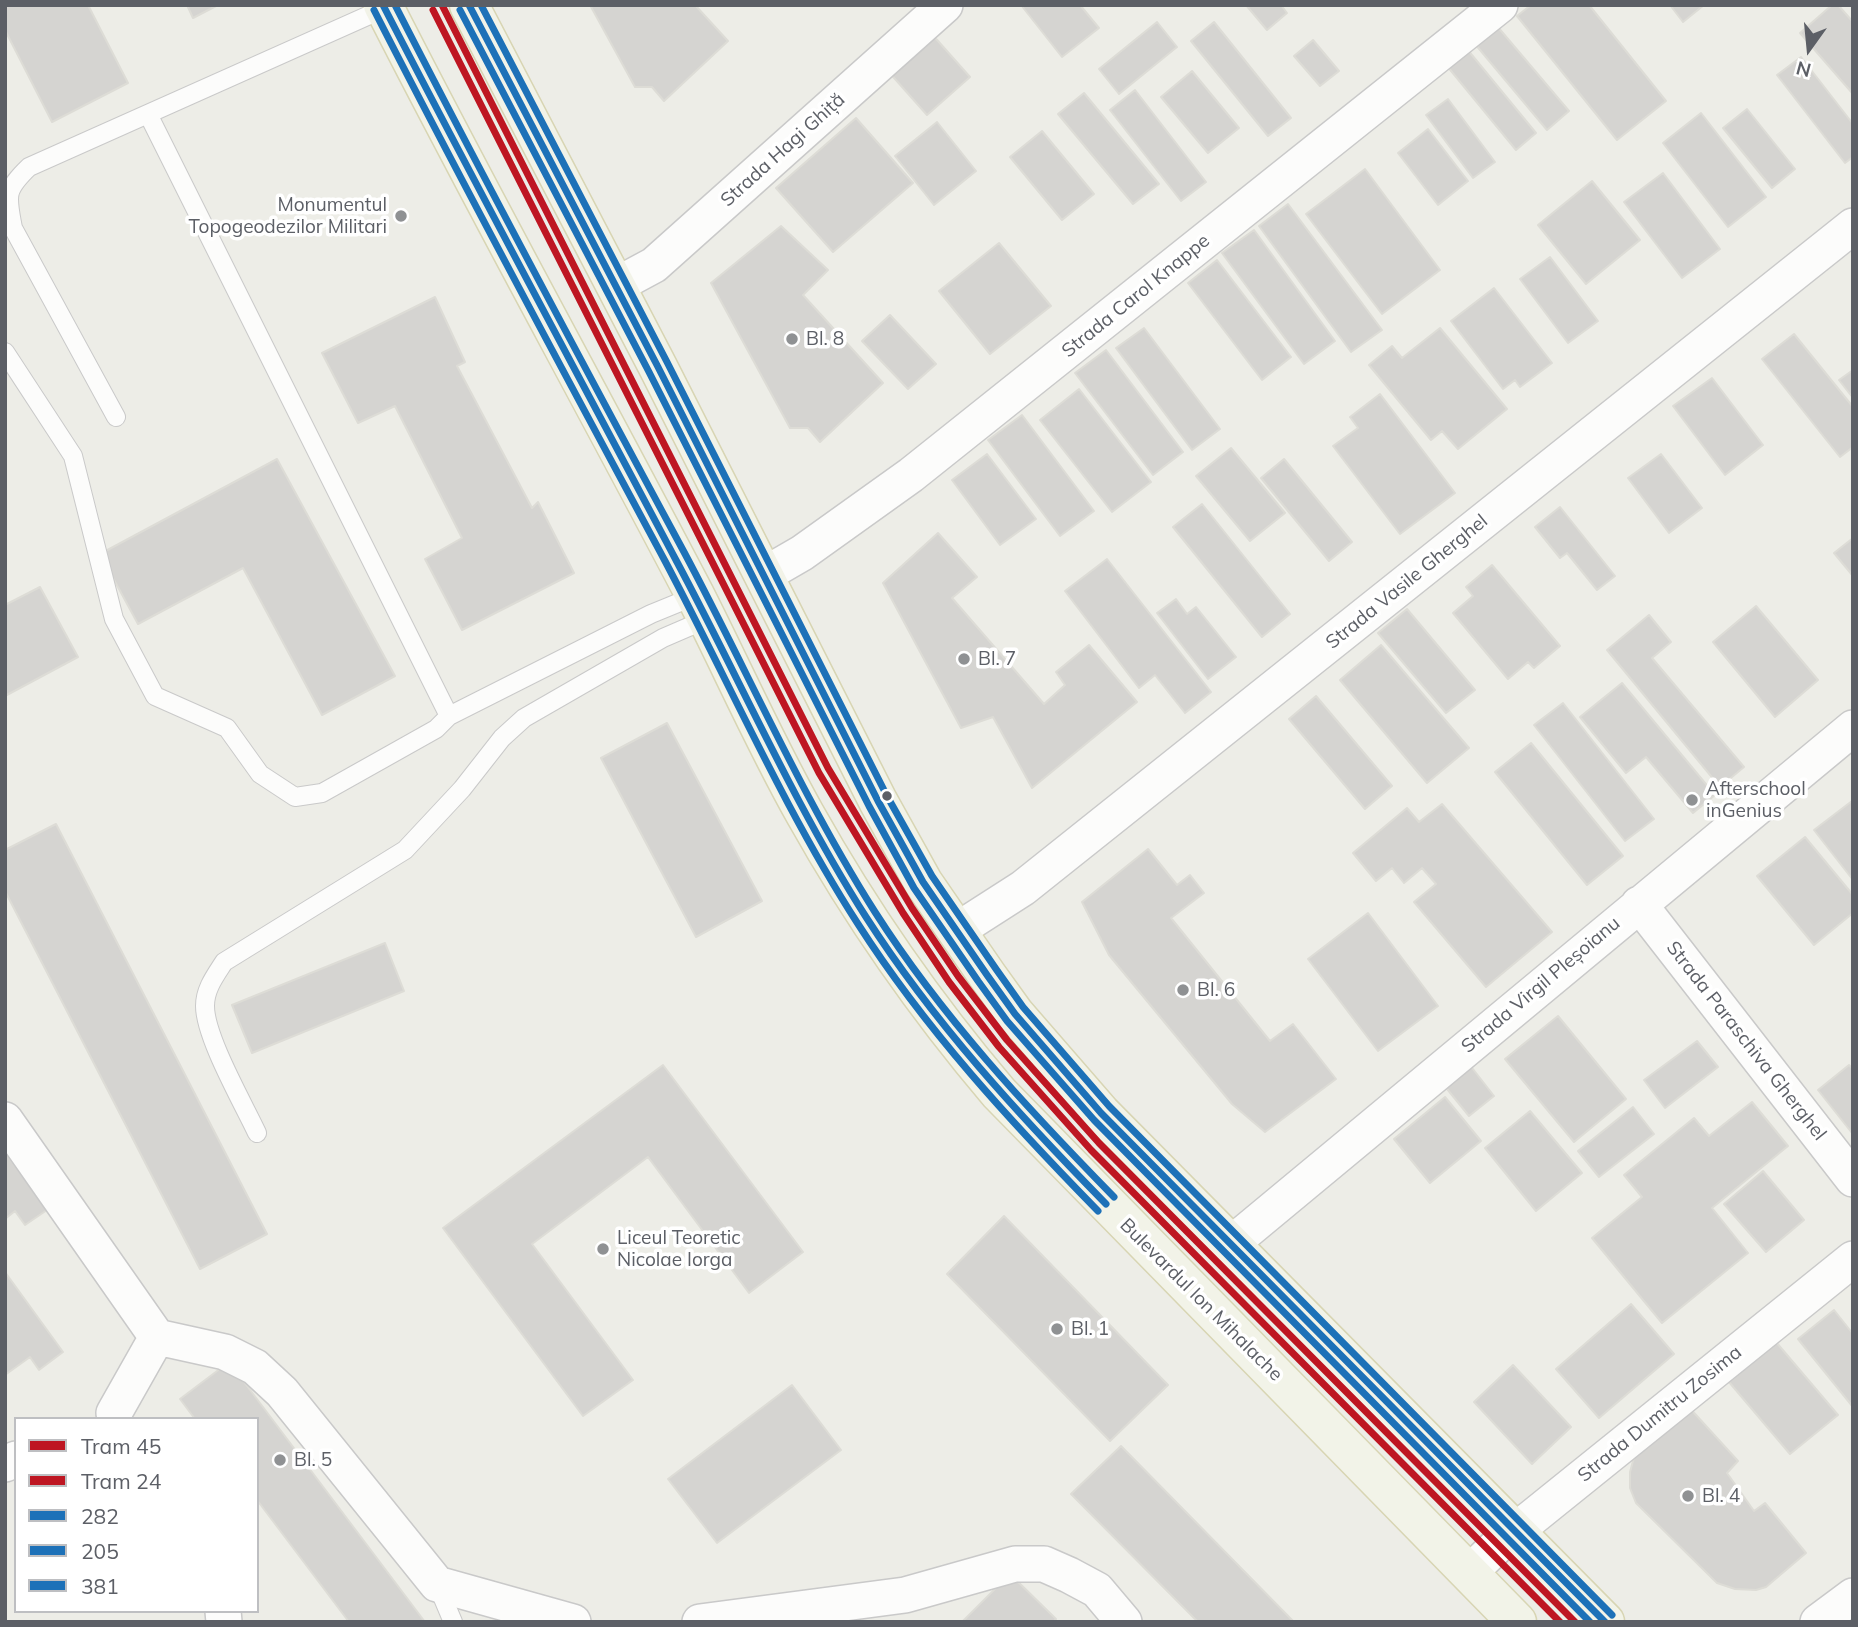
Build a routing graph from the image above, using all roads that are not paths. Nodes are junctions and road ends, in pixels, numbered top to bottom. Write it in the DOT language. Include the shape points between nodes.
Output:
graph roads {
  1 [pos="469,5"];
  2 [pos="945,5"];
  3 [pos="1500,5"];
  4 [pos="387,6"];
  5 [pos="148,114"];
  6 [pos="6,196"];
  7 [pos="1853,226"];
  8 [pos="615,286"];
  9 [pos="5,352"];
  10 [pos="116,417"];
  11 [pos="764,575"];
  12 [pos="701,607"];
  13 [pos="449,716"];
  14 [pos="1853,728"];
  15 [pos="1639,904"];
  16 [pos="956,931"];
  17 [pos="5,1120"];
  18 [pos="257,1133"];
  19 [pos="1853,1179"];
  20 [pos="1231,1244"];
  21 [pos="1853,1259"];
  22 [pos="157,1337"];
  23 [pos="112,1417"];
  24 [pos="1515,1531"];
  25 [pos="1470,1572"];
  26 [pos="437,1584"];
  27 [pos="1853,1596"];
  28 [pos="453,1622"];
  29 [pos="572,1622"];
  30 [pos="701,1622"];
  31 [pos="1124,1622"];
  32 [pos="1517,1622"];
  33 [pos="1605,1622"];
  34 [pos="1818,1622"];
  1 -- 8 [label="main road"];
  2 -- 8 [label="street, Strada Hagi Ghiță" via="654,265"];
  3 -- 11 [label="street, Strada Carol Knappe" via="911,475"];
  4 -- 5 [label="lane"];
  4 -- 12 [label="main road, Bulevardul Ion Mihalache"];
  5 -- 6 [label="lane" via="29,167"];
  5 -- 13 [label="lane"];
  6 -- 10 [label="lane" via="13,228"];
  7 -- 16 [label="street, Strada Vasile Gherghel" via="1023,888"];
  8 -- 11 [label="main road"];
  9 -- 13 [label="lane" via="73,456 114,619 155,696 227,728 260,774 295,796 322,793 436,729"];
  11 -- 16 [label="main road" via="878,800"];
  12 -- 13 [label="lane" via="651,614"];
  12 -- 18 [label="lane" via="663,638 524,718 405,850 224,962 209,983 205,1005 209,1030"];
  12 -- 25 [label="main road, Bulevardul Ion Mihalache" via="804,813 865,916 960,1048 1070,1167"];
  14 -- 15 [label="street, Strada Virgil Pleșoianu"];
  15 -- 19 [label="street, Strada Paraschiva Gherghel"];
  15 -- 20 [label="street, Strada Virgil Pleșoianu"];
  16 -- 20 [label="main road" via="1015,1014 1101,1113"];
  17 -- 22 [label="street"];
  20 -- 24 [label="main road"];
  21 -- 24 [label="street, Strada Dumitru Zosima"];
  22 -- 23 [label="street"];
  22 -- 26 [label="street" via="225,1352 255,1367 282,1392"];
  24 -- 25 [label="street, Strada Dumitru Zosima"];
  24 -- 33 [label="main road"];
  25 -- 32 [label="main road, Bulevardul Ion Mihalache"];
  26 -- 28 [label="lane"];
  26 -- 29 [label="street"];
  27 -- 34 [label="street"];
  30 -- 31 [label="street" via="905,1595 1015,1564 1044,1564 1097,1590"];
}
